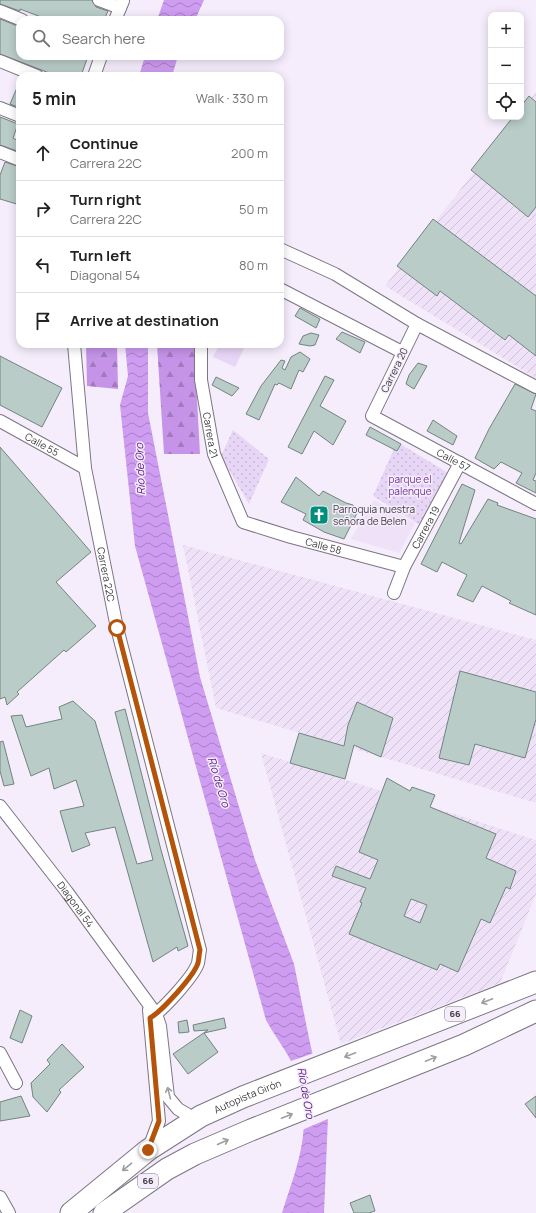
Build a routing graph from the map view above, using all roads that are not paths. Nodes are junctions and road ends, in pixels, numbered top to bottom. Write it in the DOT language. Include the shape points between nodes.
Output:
graph roads {
  1 [pos="99,0"];
  2 [pos="121,4"];
  3 [pos="0,11"];
  4 [pos="116,16"];
  5 [pos="16,18"];
  6 [pos="100,60"];
  7 [pos="0,61"];
  8 [pos="27,72"];
  9 [pos="95,72"];
  10 [pos="0,108"];
  11 [pos="16,114"];
  12 [pos="0,152"];
  13 [pos="16,158"];
  14 [pos="284,251"];
  15 [pos="284,291"];
  16 [pos="417,324"];
  17 [pos="74,348"];
  18 [pos="202,348"];
  19 [pos="402,352"];
  20 [pos="536,387"];
  21 [pos="372,416"];
  22 [pos="0,421"];
  23 [pos="460,463"];
  24 [pos="85,468"];
  25 [pos="536,504"];
  26 [pos="243,522"];
  27 [pos="404,567"];
  28 [pos="394,593"];
  29 [pos="0,806"];
  30 [pos="532,981"];
  31 [pos="531,1015"];
  32 [pos="153,1016"];
  33 [pos="0,1053"];
  34 [pos="16,1083"];
  35 [pos="195,1120"];
  36 [pos="148,1150"];
  37 [pos="0,1197"];
  38 [pos="9,1213"];
  39 [pos="71,1213"];
  40 [pos="104,1213"];
  1 -- 2 [label="street"];
  2 -- 4 [label="street"];
  3 -- 5 [label="street"];
  6 -- 9 [label="street"];
  7 -- 8 [label="street"];
  10 -- 11 [label="street"];
  12 -- 13 [label="street"];
  14 -- 16 [label="street" via="335,274"];
  15 -- 19 [label="street"];
  16 -- 19 [label="street, Carrera 20"];
  16 -- 20 [label="street"];
  17 -- 24 [label="street, Carrera 22C"];
  18 -- 26 [label="street, Carrera 21" via="200,380 214,454"];
  19 -- 21 [label="street, Carrera 20"];
  21 -- 23 [label="street, Calle 57"];
  22 -- 24 [label="street, Calle 55"];
  23 -- 25 [label="street, Calle 57"];
  23 -- 27 [label="street, Carrera 19"];
  24 -- 32 [label="street, Carrera 22C" via="117,628 200,950 198,964 192,974"];
  26 -- 27 [label="street, Calle 58"];
  27 -- 28 [label="street, Carrera 19"];
  29 -- 32 [label="street, Diagonal 54" via="149,1003"];
  30 -- 35 [label="highway, Autopista Girón / 66, one-way" via="243,1097"];
  40 -- 31 [label="highway, 66, one-way" via="167,1169 251,1130 464,1046"];
  35 -- 32 [label="street, Diagonal 54, one-way" via="178,1109 168,1097 160,1026"];
  32 -- 36 [label="street, Diagonal 54" via="159,1121"];
  33 -- 34 [label="street"];
  35 -- 36 [label="highway, Autopista Girón / 66"];
  36 -- 39 [label="highway, Autopista Girón / 66, one-way"];
  37 -- 38 [label="street"];
}
